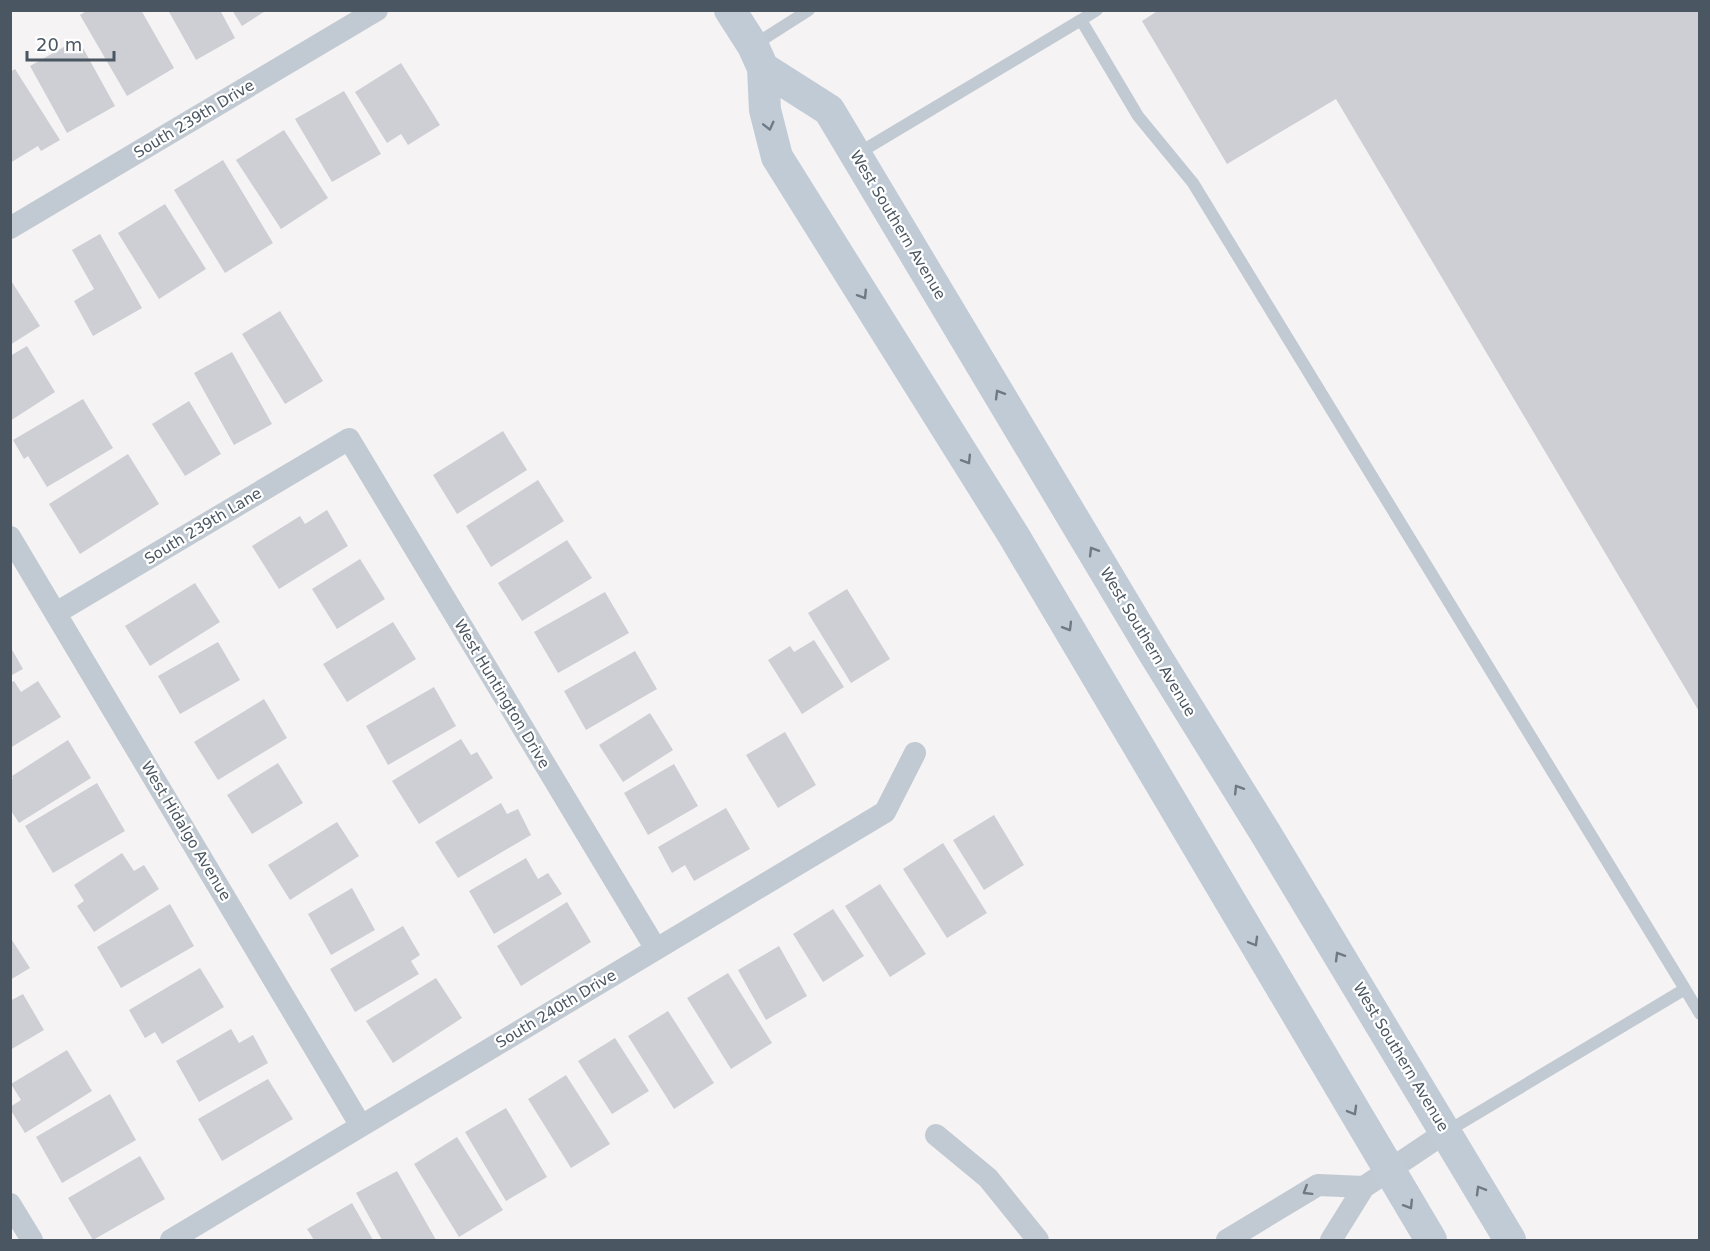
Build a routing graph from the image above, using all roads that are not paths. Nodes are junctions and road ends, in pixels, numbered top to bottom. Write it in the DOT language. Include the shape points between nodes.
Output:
graph roads {
  1 [pos="377,10"];
  2 [pos="730,10"];
  3 [pos="809,10"];
  4 [pos="1097,10"];
  5 [pos="1081,20"];
  6 [pos="758,57"];
  7 [pos="856,154"];
  8 [pos="10,228"];
  9 [pos="349,439"];
  10 [pos="10,537"];
  11 [pos="56,613"];
  12 [pos="915,753"];
  13 [pos="656,949"];
  14 [pos="1685,989"];
  15 [pos="1700,1014"];
  16 [pos="361,1126"];
  17 [pos="1446,1132"];
  18 [pos="936,1135"];
  19 [pos="1376,1178"];
  20 [pos="10,1204"];
  21 [pos="32,1240"];
  22 [pos="171,1240"];
  23 [pos="1038,1240"];
  24 [pos="1227,1240"];
  25 [pos="1331,1240"];
  26 [pos="1431,1240"];
  27 [pos="1510,1240"];
  1 -- 8 [label="street, South 239th Drive"];
  2 -- 6 [label="main road, West Southern Avenue"];
  3 -- 6 [label="lane"];
  4 -- 5 [label="lane"];
  5 -- 7 [label="lane"];
  5 -- 14 [label="lane" via="1138,116 1193,183"];
  6 -- 7 [label="main road, West Southern Avenue" via="829,110"];
  6 -- 19 [label="main road, West Southern Avenue, one-way" via="765,110 777,157 1014,536"];
  17 -- 7 [label="main road, West Southern Avenue, one-way"];
  9 -- 11 [label="street, South 239th Lane"];
  9 -- 13 [label="street, West Huntington Drive"];
  10 -- 11 [label="street, West Hidalgo Avenue"];
  11 -- 16 [label="street, West Hidalgo Avenue"];
  12 -- 13 [label="street, South 240th Drive" via="885,812"];
  13 -- 16 [label="street, South 240th Drive"];
  14 -- 15 [label="lane"];
  14 -- 17 [label="lane"];
  16 -- 22 [label="street, South 240th Drive"];
  17 -- 19 [label="street"];
  27 -- 17 [label="main road, West Southern Avenue, one-way"];
  18 -- 23 [label="street" via="988,1178"];
  19 -- 24 [label="street, one-way" via="1318,1185"];
  19 -- 25 [label="street"];
  19 -- 26 [label="main road, West Southern Avenue, one-way"];
  20 -- 21 [label="street"];
}
